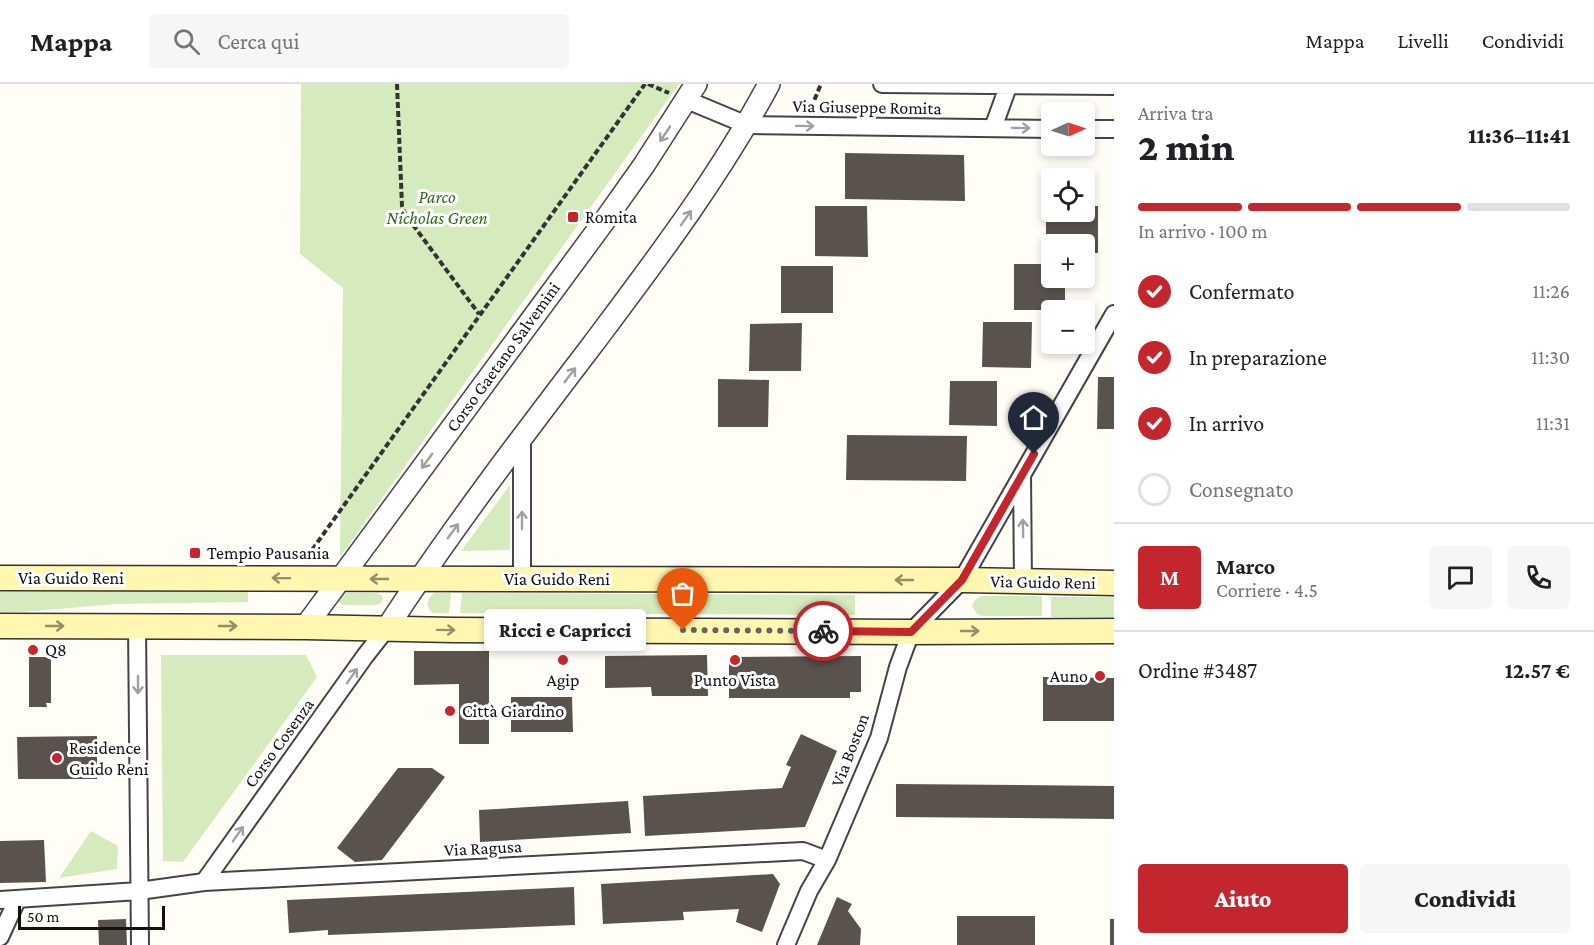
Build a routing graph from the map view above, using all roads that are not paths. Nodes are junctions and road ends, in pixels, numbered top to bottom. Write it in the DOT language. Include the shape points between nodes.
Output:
graph roads {
  1 [pos="769,84"];
  2 [pos="882,84"];
  3 [pos="1009,85"];
  4 [pos="1114,86"];
  5 [pos="691,92"];
  6 [pos="747,125"];
  7 [pos="993,128"];
  8 [pos="1041,129"];
  9 [pos="1095,129"];
  10 [pos="1114,129"];
  11 [pos="1114,314"];
  12 [pos="522,438"];
  13 [pos="1022,474"];
  14 [pos="0,578"];
  15 [pos="419,579"];
  16 [pos="522,579"];
  17 [pos="339,580"];
  18 [pos="962,580"];
  19 [pos="1023,583"];
  20 [pos="1114,583"];
  21 [pos="0,626"];
  22 [pos="137,626"];
  23 [pos="306,627"];
  24 [pos="387,628"];
  25 [pos="1114,631"];
  26 [pos="911,632"];
  27 [pos="827,860"];
  28 [pos="204,882"];
  29 [pos="140,891"];
  30 [pos="0,900"];
  31 [pos="17,900"];
  32 [pos="0,937"];
  33 [pos="140,945"];
  34 [pos="786,945"];
  1 -- 6 [label="street"];
  2 -- 3 [label="street, Via Giuseppe Romita"];
  3 -- 4 [label="street, Via Giuseppe Romita"];
  3 -- 7 [label="street"];
  5 -- 6 [label="street, Via Giuseppe Romita"];
  5 -- 17 [label="street, Corso Gaetano Salvemini, one-way" via="650,157"];
  6 -- 7 [label="street, Via Giuseppe Romita, one-way"];
  12 -- 6 [label="street, one-way" via="670,241"];
  7 -- 8 [label="street, Via Giuseppe Romita, one-way"];
  9 -- 10 [label="street"];
  11 -- 13 [label="street, Via Boston"];
  15 -- 12 [label="street, one-way"];
  16 -- 12 [label="street, one-way"];
  13 -- 18 [label="street, Via Boston"];
  19 -- 13 [label="street, one-way"];
  17 -- 14 [label="main road, Via Guido Reni, one-way"];
  15 -- 16 [label="main road, Via Guido Reni"];
  15 -- 17 [label="main road, Via Guido Reni, one-way"];
  15 -- 24 [label="street"];
  18 -- 16 [label="main road, Via Guido Reni, one-way"];
  17 -- 23 [label="street, Corso Gaetano Salvemini"];
  18 -- 19 [label="main road, Via Guido Reni"];
  18 -- 26 [label="street, Via Boston"];
  19 -- 20 [label="main road, Via Guido Reni"];
  21 -- 22 [label="main road, one-way"];
  22 -- 23 [label="main road, one-way"];
  22 -- 29 [label="street, one-way"];
  23 -- 24 [label="main road"];
  24 -- 26 [label="main road, one-way"];
  28 -- 24 [label="street, Corso Cosenza, one-way"];
  26 -- 25 [label="main road, one-way"];
  26 -- 27 [label="street, Via Boston" via="879,738"];
  27 -- 28 [label="street, Via Ragusa" via="804,851"];
  27 -- 34 [label="street, Via Boston" via="808,891"];
  28 -- 29 [label="street, Via Ragusa"];
  29 -- 31 [label="street, Via Ragusa"];
  29 -- 33 [label="street"];
  30 -- 31 [label="street, Via Ragusa"];
  31 -- 32 [label="street"];
}
